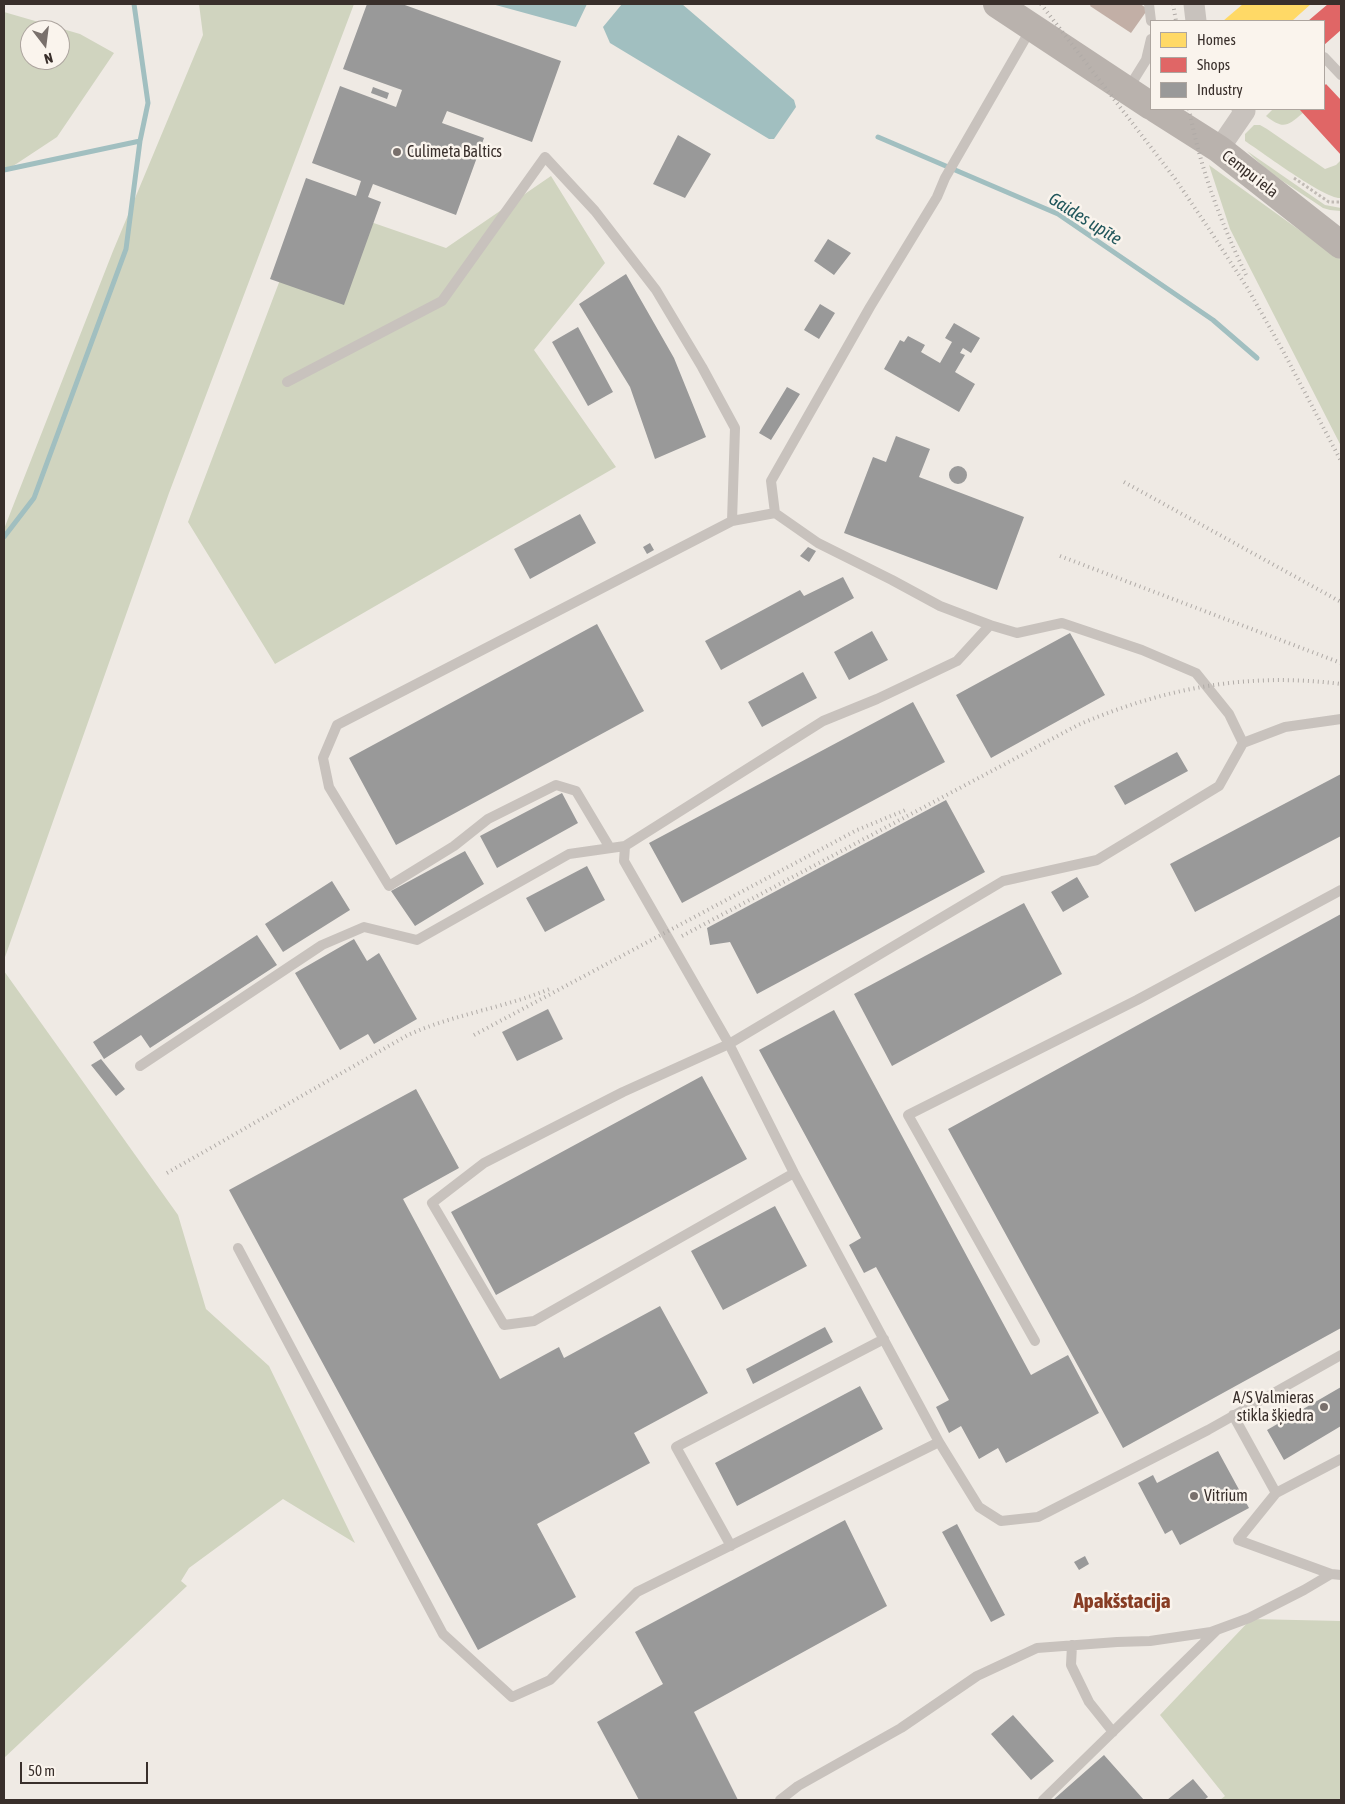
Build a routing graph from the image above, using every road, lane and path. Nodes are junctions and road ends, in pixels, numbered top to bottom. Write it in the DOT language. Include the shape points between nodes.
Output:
graph roads {
  1 [pos="997,4"];
  2 [pos="1149,4"];
  3 [pos="1194,4"];
  4 [pos="1151,20"];
  5 [pos="1196,20"];
  6 [pos="1032,27"];
  7 [pos="1150,43"];
  8 [pos="1325,58"];
  9 [pos="1341,75"];
  10 [pos="1128,90"];
  11 [pos="1150,105"];
  12 [pos="1158,110"];
  13 [pos="1244,110"];
  14 [pos="1218,149"];
  15 [pos="1340,241"];
  16 [pos="287,382"];
  17 [pos="775,513"];
  18 [pos="732,521"];
  19 [pos="990,625"];
  20 [pos="1341,719"];
  21 [pos="1243,743"];
  22 [pos="625,846"];
  23 [pos="610,848"];
  24 [pos="1341,890"];
  25 [pos="729,1044"];
  26 [pos="140,1066"];
  27 [pos="794,1173"];
  28 [pos="238,1248"];
  29 [pos="884,1339"];
  30 [pos="1035,1341"];
  31 [pos="1341,1355"];
  32 [pos="1233,1415"];
  33 [pos="939,1442"];
  34 [pos="1341,1459"];
  35 [pos="1276,1493"];
  36 [pos="731,1546"];
  37 [pos="1336,1574"];
  38 [pos="1218,1629"];
  39 [pos="1072,1645"];
  40 [pos="1113,1732"];
  41 [pos="780,1800"];
  42 [pos="1043,1800"];
  1 -- 6 [label="main road"];
  2 -- 4 [label="lane"];
  3 -- 5 [label="street"];
  6 -- 10 [label="main road"];
  6 -- 17 [label="lane" via="771,480"];
  7 -- 10 [label="lane" via="1146,60"];
  8 -- 9 [label="lane"];
  10 -- 11 [label="main road"];
  12 -- 14 [label="main road, Cempu iela"];
  13 -- 14 [label="street"];
  14 -- 15 [label="main road, Cempu iela"];
  16 -- 18 [label="lane" via="442,301 545,156 596,211 656,290 735,428"];
  17 -- 18 [label="lane"];
  17 -- 19 [label="lane" via="818,543 940,606"];
  18 -- 23 [label="lane" via="337,726 323,758 329,788 389,886 454,846 488,819 556,785 576,792"];
  19 -- 21 [label="lane" via="1017,633 1062,623 1142,650 1196,673 1229,714"];
  19 -- 22 [label="lane" via="957,660 877,699 823,720"];
  20 -- 21 [label="lane" via="1285,727"];
  21 -- 25 [label="lane" via="1219,786 1097,860 1003,881"];
  22 -- 23 [label="lane"];
  22 -- 25 [label="lane" via="624,861"];
  23 -- 26 [label="lane" via="569,854 418,940 364,927 322,944"];
  24 -- 30 [label="lane" via="1137,1000 908,1115"];
  25 -- 27 [label="lane"];
  25 -- 27 [label="lane" via="622,1092 484,1163 432,1203 504,1325 534,1321"];
  27 -- 29 [label="lane"];
  28 -- 36 [label="lane" via="443,1634 512,1697 550,1680 637,1592"];
  29 -- 33 [label="lane"];
  29 -- 36 [label="lane" via="676,1447"];
  31 -- 32 [label="lane"];
  32 -- 33 [label="lane" via="1038,1517 1001,1522 979,1507"];
  32 -- 35 [label="lane"];
  33 -- 36 [label="lane"];
  34 -- 35 [label="lane"];
  35 -- 37 [label="lane" via="1238,1540"];
  37 -- 38 [label="lane" via="1249,1618"];
  38 -- 39 [label="lane" via="1150,1641"];
  38 -- 40 [label="lane"];
  39 -- 40 [label="lane" via="1070,1665 1089,1702"];
  39 -- 41 [label="lane" via="1037,1648 977,1676 901,1728 798,1786"];
  40 -- 42 [label="lane"];
}
